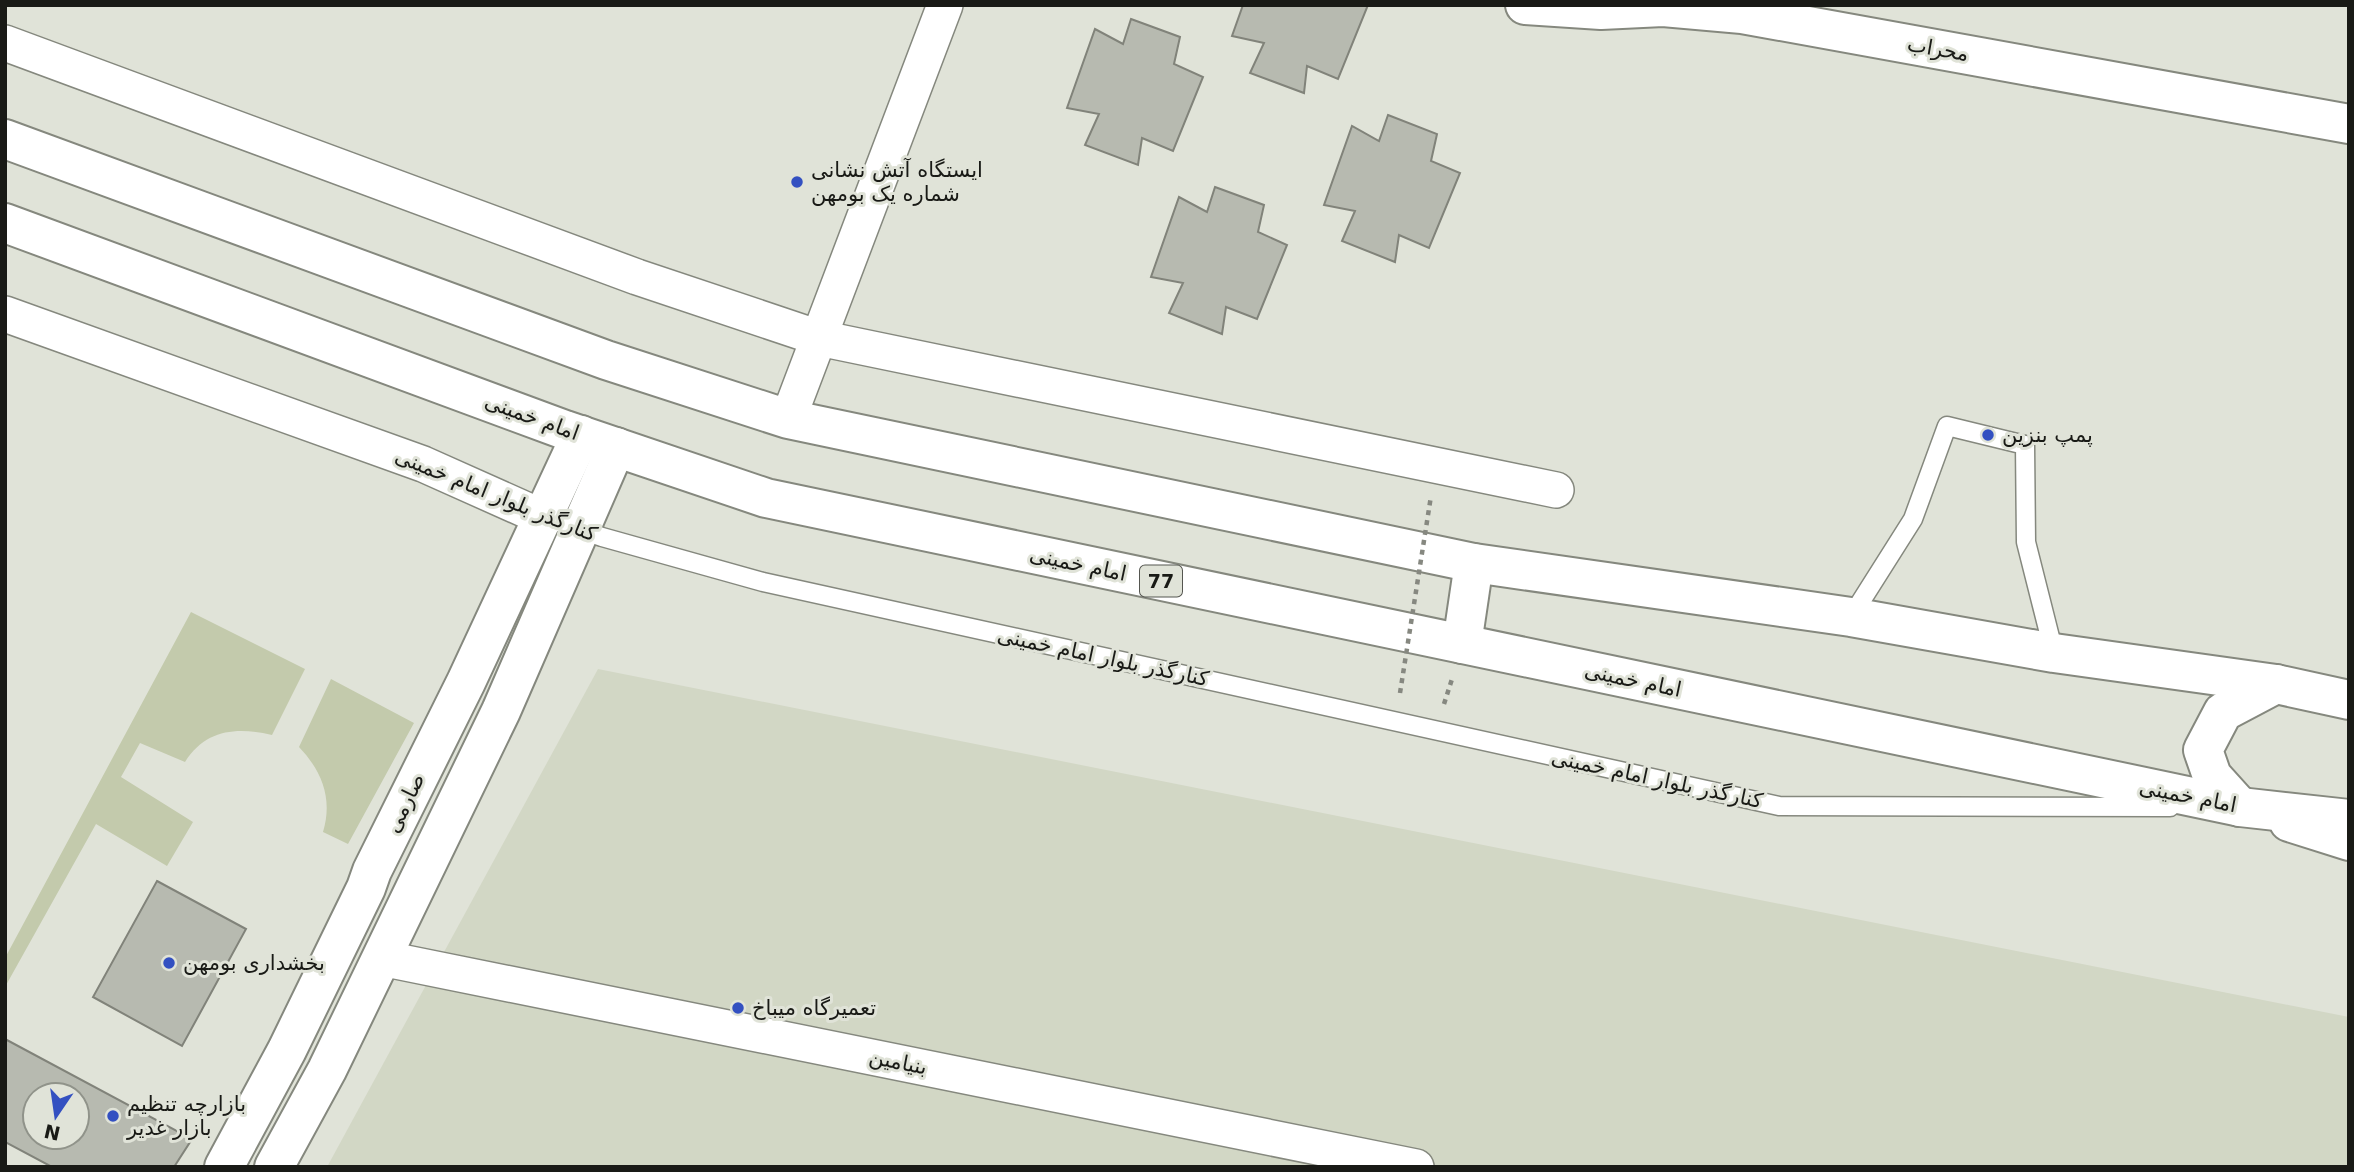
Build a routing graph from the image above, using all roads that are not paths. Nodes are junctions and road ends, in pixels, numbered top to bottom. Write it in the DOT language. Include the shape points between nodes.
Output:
graph roads {
  1 [pos="945,5"];
  2 [pos="1525,5"];
  3 [pos="1603,7"];
  4 [pos="5,43"];
  5 [pos="2349,124"];
  6 [pos="5,139"];
  7 [pos="5,223"];
  8 [pos="5,314"];
  9 [pos="819,338"];
  10 [pos="788,419"];
  11 [pos="581,435"];
  12 [pos="616,447"];
  13 [pos="1556,490"];
  14 [pos="537,523"];
  15 [pos="576,540"];
  16 [pos="1474,563"];
  17 [pos="1852,617"];
  18 [pos="1462,645"];
  19 [pos="2054,653"];
  20 [pos="2276,684"];
  21 [pos="2349,700"];
  22 [pos="2240,807"];
  23 [pos="2349,819"];
  24 [pos="2349,841"];
  25 [pos="372,871"];
  26 [pos="413,895"];
  27 [pos="381,958"];
  28 [pos="223,1167"];
  29 [pos="274,1167"];
  30 [pos="1416,1167"];
  1 -- 9 [label="street"];
  2 -- 3 [label="main road, محراب"];
  3 -- 5 [label="main road, محراب" via="1742,14"];
  4 -- 9 [label="street" via="637,277"];
  6 -- 10 [label="main road" via="594,355"];
  7 -- 11 [label="main road, امام خمینی / 77"];
  8 -- 14 [label="street, کنارگذر بلوار امام خمینی" via="423,464"];
  9 -- 10 [label="street"];
  9 -- 13 [label="street"];
  10 -- 16 [label="main road"];
  11 -- 12 [label="main road, امام خمینی / 77"];
  11 -- 14 [label="main road, صارمی"];
  12 -- 15 [label="main road"];
  12 -- 18 [label="main road, امام خمینی / 77" via="766,498"];
  14 -- 15 [label="main road" via="549,536"];
  14 -- 25 [label="main road, صارمی" via="466,682"];
  15 -- 22 [label="lane, کنارگذر بلوار امام خمینی" via="1779,806"];
  15 -- 26 [label="main road"];
  16 -- 17 [label="main road"];
  16 -- 18 [label="main road"];
  17 -- 19 [label="main road"];
  17 -- 19 [label="lane" via="1913,520 1947,426 2025,445 2026,542"];
  18 -- 22 [label="main road, امام خمینی / 77"];
  19 -- 20 [label="main road"];
  20 -- 21 [label="main road"];
  20 -- 22 [label="main road" via="2223,712 2203,750 2211,776"];
  22 -- 23 [label="main road, امام خمینی / 77"];
  22 -- 24 [label="main road"];
  25 -- 26 [label="main road"];
  25 -- 28 [label="main road, صارمی" via="287,1050"];
  26 -- 27 [label="main road"];
  27 -- 29 [label="main road"];
  27 -- 30 [label="street, بنیامین"];
}
